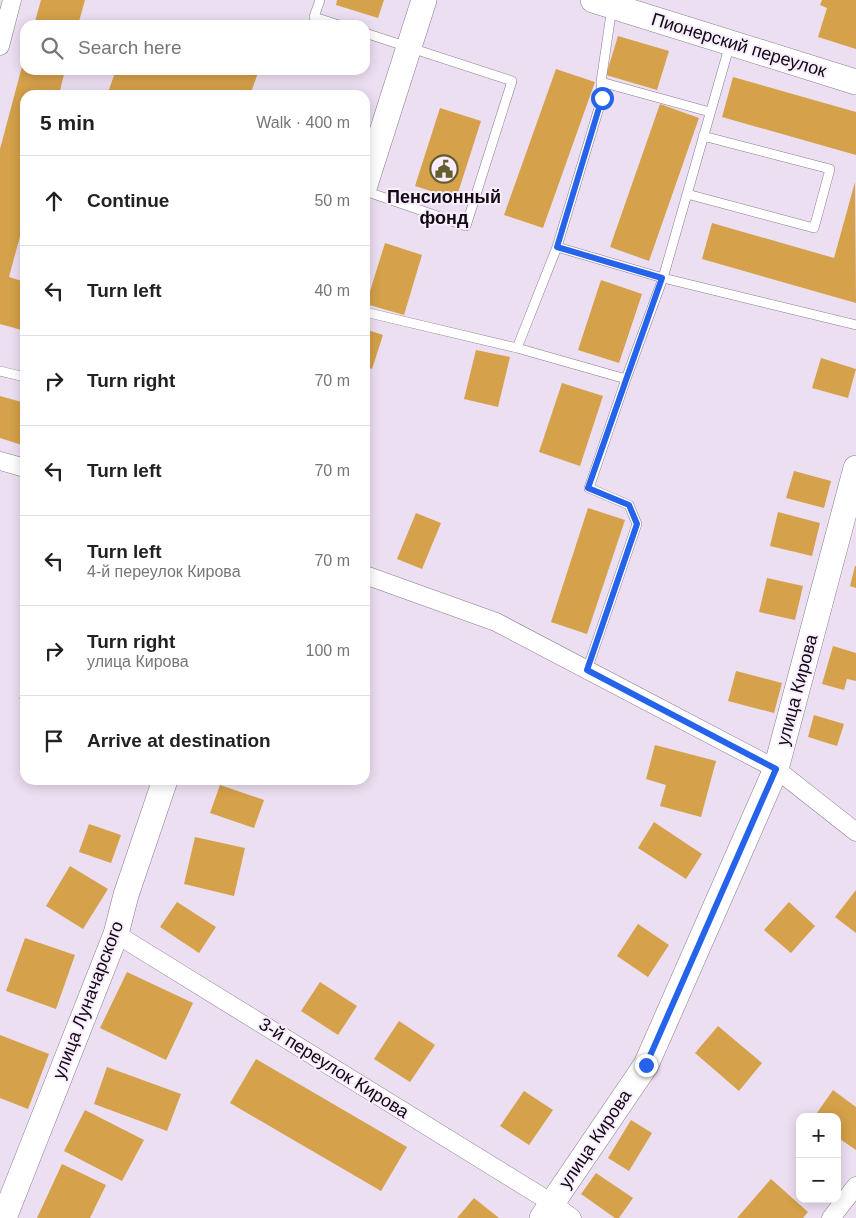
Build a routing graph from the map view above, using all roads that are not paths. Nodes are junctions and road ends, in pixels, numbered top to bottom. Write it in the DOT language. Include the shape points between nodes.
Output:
graph roads {
  1 [pos="12,0"];
  2 [pos="320,0"];
  3 [pos="424,0"];
  4 [pos="602,3"];
  5 [pos="323,20"];
  6 [pos="370,35"];
  7 [pos="730,43"];
  8 [pos="0,46"];
  9 [pos="409,47"];
  10 [pos="601,82"];
  11 [pos="856,82"];
  12 [pos="710,112"];
  13 [pos="703,136"];
  14 [pos="370,169"];
  15 [pos="370,193"];
  16 [pos="687,194"];
  17 [pos="557,247"];
  18 [pos="662,278"];
  19 [pos="370,313"];
  20 [pos="856,324"];
  21 [pos="517,348"];
  22 [pos="0,371"];
  23 [pos="20,376"];
  24 [pos="626,380"];
  25 [pos="0,460"];
  26 [pos="20,466"];
  27 [pos="856,468"];
  28 [pos="370,577"];
  29 [pos="587,670"];
  30 [pos="776,769"];
  31 [pos="163,785"];
  32 [pos="856,832"];
  33 [pos="116,934"];
  34 [pos="856,1186"];
  35 [pos="547,1210"];
  36 [pos="4,1218"];
  37 [pos="572,1218"];
  38 [pos="831,1218"];
  1 -- 8 [label="street"];
  2 -- 5 [label="lane" via="314,17"];
  3 -- 9 [label="street"];
  4 -- 7 [label="street, Пионерский переулок"];
  4 -- 10 [label="lane"];
  6 -- 9 [label="lane"];
  7 -- 11 [label="street, Пионерский переулок"];
  7 -- 12 [label="lane"];
  9 -- 14 [label="street"];
  9 -- 15 [label="lane" via="512,81 466,226"];
  10 -- 12 [label="lane"];
  10 -- 17 [label="lane" via="602,98"];
  12 -- 13 [label="lane"];
  13 -- 16 [label="lane"];
  13 -- 16 [label="lane" via="830,169 814,228"];
  16 -- 18 [label="lane"];
  17 -- 18 [label="lane"];
  17 -- 21 [label="lane"];
  18 -- 20 [label="lane"];
  18 -- 24 [label="lane"];
  19 -- 21 [label="lane"];
  21 -- 24 [label="lane"];
  22 -- 23 [label="lane"];
  24 -- 29 [label="lane" via="588,488 629,505 637,524"];
  25 -- 26 [label="street"];
  27 -- 30 [label="street, улица Кирова"];
  28 -- 29 [label="street" via="496,622"];
  29 -- 30 [label="street"];
  30 -- 32 [label="street"];
  30 -- 35 [label="street, улица Кирова" via="646,1065"];
  31 -- 33 [label="street, улица Луначарского"];
  33 -- 35 [label="street, 3-й переулок Кирова"];
  33 -- 36 [label="street, улица Луначарского"];
  34 -- 38 [label="street"];
  35 -- 37 [label="street, 3-й переулок Кирова"];
}
